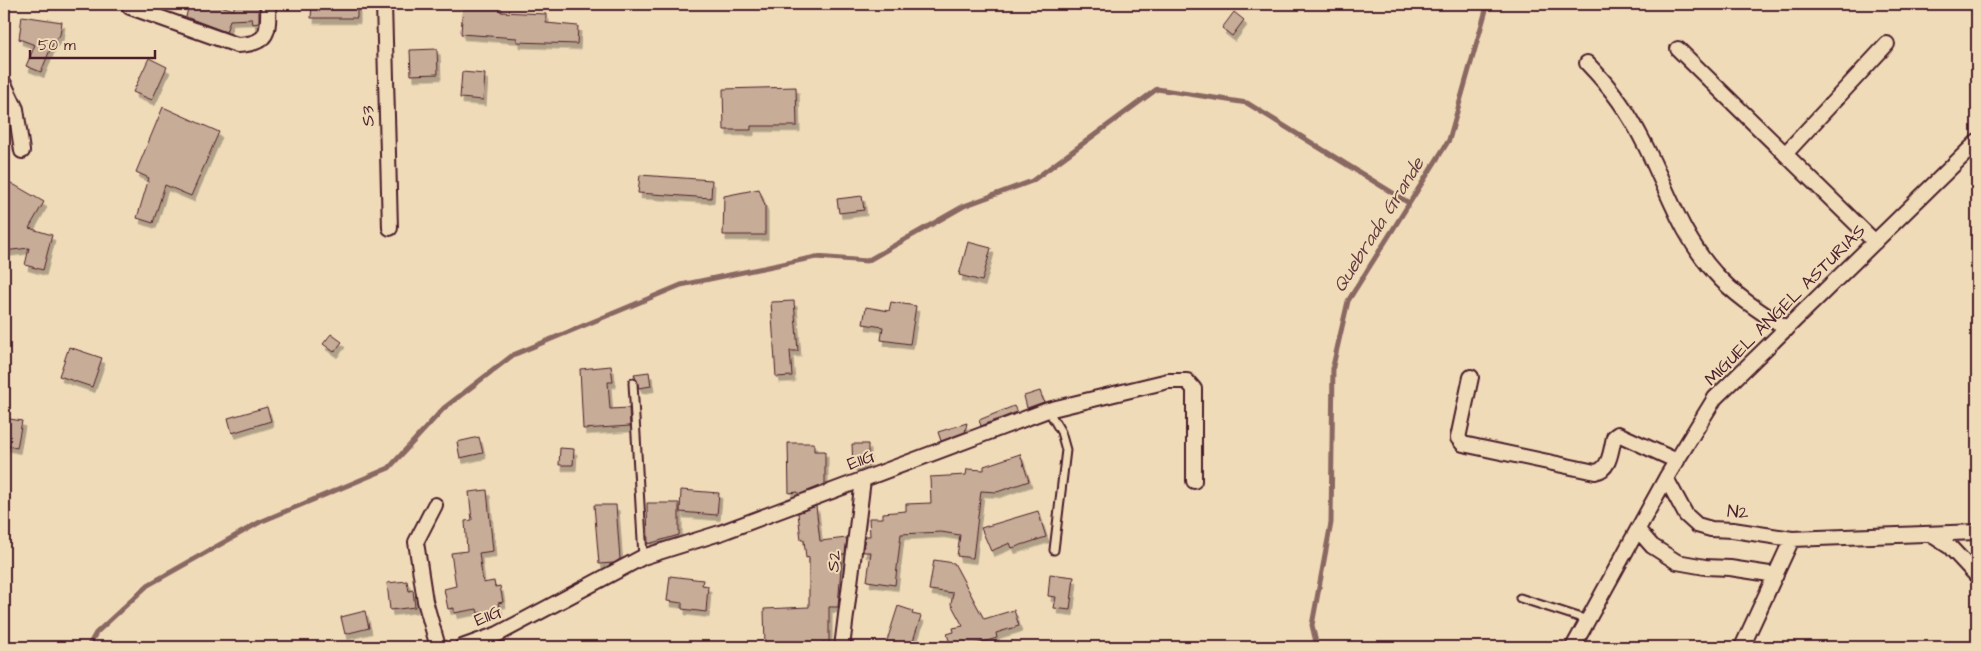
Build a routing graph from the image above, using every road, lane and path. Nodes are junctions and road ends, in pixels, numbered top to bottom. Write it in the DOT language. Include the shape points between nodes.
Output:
graph roads {
  1 [pos="268,4"];
  2 [pos="384,4"];
  3 [pos="130,7"];
  4 [pos="1887,44"];
  5 [pos="1678,49"];
  6 [pos="1587,63"];
  7 [pos="4,84"];
  8 [pos="1977,142"];
  9 [pos="22,152"];
  10 [pos="1785,154"];
  11 [pos="390,228"];
  12 [pos="1874,242"];
  13 [pos="1787,328"];
  14 [pos="1471,377"];
  15 [pos="633,383"];
  16 [pos="1048,410"];
  17 [pos="1677,461"];
  18 [pos="1666,478"];
  19 [pos="863,480"];
  20 [pos="1194,481"];
  21 [pos="435,505"];
  22 [pos="1638,530"];
  23 [pos="1977,532"];
  24 [pos="1930,534"];
  25 [pos="1792,539"];
  26 [pos="1054,550"];
  27 [pos="643,557"];
  28 [pos="1776,575"];
  29 [pos="1977,576"];
  30 [pos="1520,598"];
  31 [pos="1588,620"];
  32 [pos="463,646"];
  33 [pos="438,647"];
  34 [pos="842,647"];
  35 [pos="1574,647"];
  36 [pos="1742,647"];
  1 -- 3 [label="street" via="269,28 262,40 237,45"];
  2 -- 11 [label="street, S3"];
  4 -- 10 [label="street"];
  5 -- 10 [label="street"];
  6 -- 13 [label="street" via="1614,91 1630,117 1675,211 1714,272 1741,298"];
  7 -- 9 [label="street" via="16,109"];
  8 -- 12 [label="street, MIGUEL ANGEL ASTURIAS"];
  10 -- 12 [label="street"];
  12 -- 13 [label="street, MIGUEL ANGEL ASTURIAS"];
  13 -- 17 [label="street, MIGUEL ANGEL ASTURIAS" via="1715,398"];
  14 -- 17 [label="street" via="1458,438 1463,444 1595,472 1606,467 1614,437 1618,434"];
  15 -- 27 [label="lane"];
  16 -- 19 [label="street, E11G"];
  16 -- 20 [label="street, E11G" via="1168,381 1187,381 1194,389"];
  16 -- 26 [label="lane" via="1061,432 1066,450"];
  17 -- 18 [label="street, MIGUEL ANGEL ASTURIAS"];
  18 -- 22 [label="street, MIGUEL ANGEL ASTURIAS"];
  18 -- 25 [label="street, N2" via="1686,515 1697,525"];
  19 -- 27 [label="street, E11G"];
  19 -- 34 [label="street, S2"];
  21 -- 33 [label="street" via="416,542 425,601"];
  22 -- 28 [label="street" via="1652,546 1677,562"];
  22 -- 31 [label="street, MIGUEL ANGEL ASTURIAS"];
  23 -- 24 [label="street, N2"];
  24 -- 25 [label="street, N2"];
  24 -- 29 [label="street" via="1950,547"];
  25 -- 28 [label="street"];
  27 -- 32 [label="street, E11G" via="498,634"];
  28 -- 36 [label="street"];
  30 -- 31 [label="lane"];
  31 -- 35 [label="street, MIGUEL ANGEL ASTURIAS"];
}
